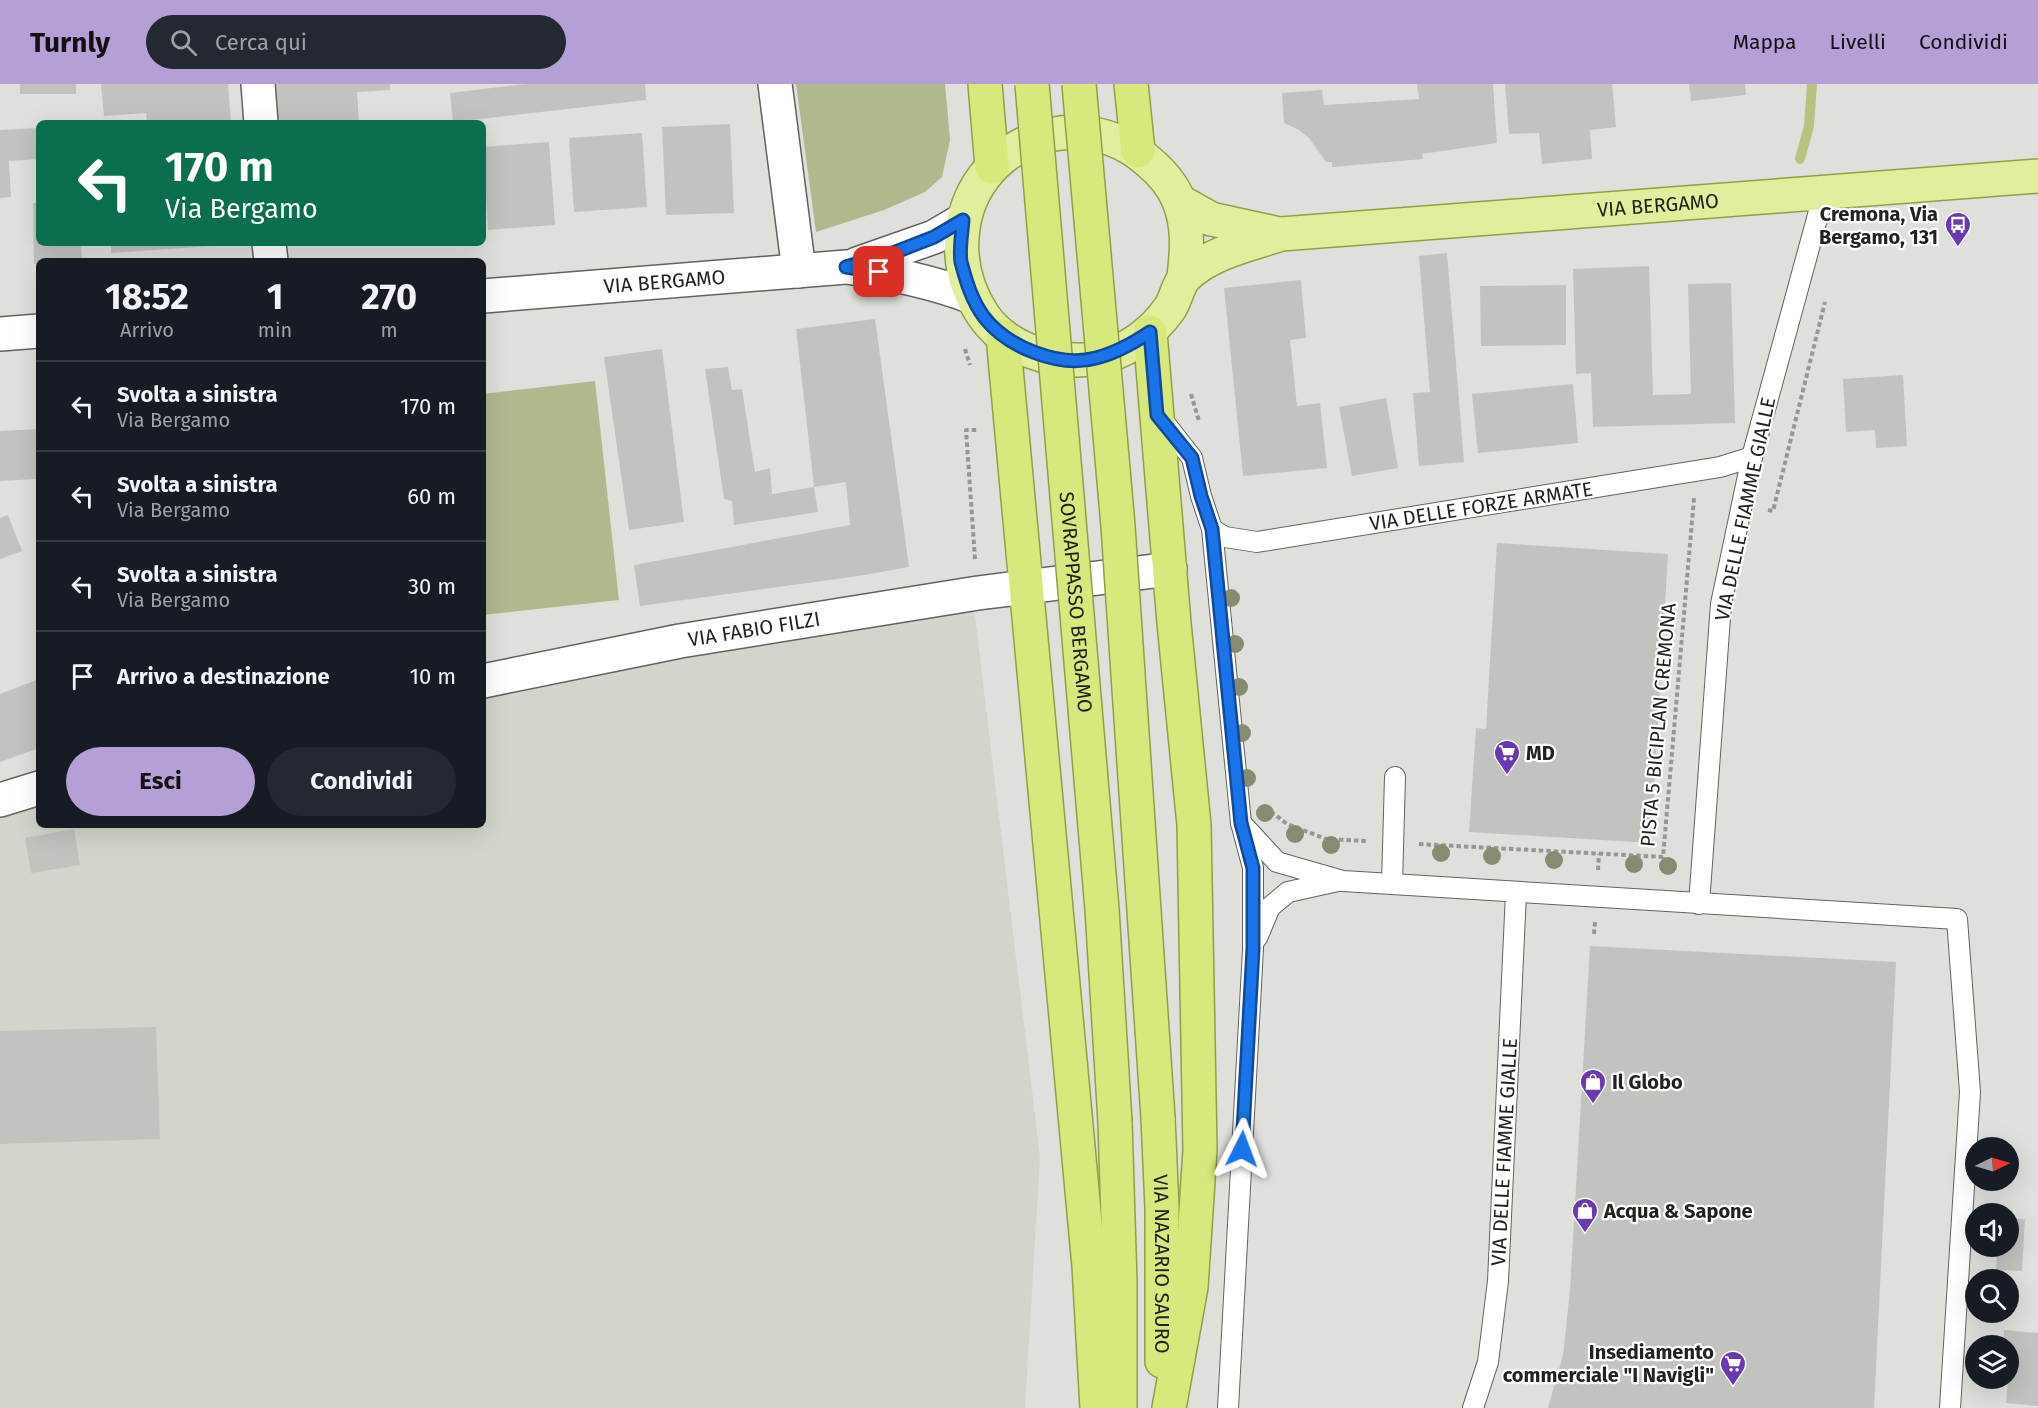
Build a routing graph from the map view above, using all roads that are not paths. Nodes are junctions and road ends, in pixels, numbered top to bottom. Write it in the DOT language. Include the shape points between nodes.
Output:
graph roads {
  1 [pos="258,84"];
  2 [pos="775,84"];
  3 [pos="985,84"];
  4 [pos="1032,84"];
  5 [pos="1079,84"];
  6 [pos="1131,84"];
  7 [pos="261,120"];
  8 [pos="1138,151"];
  9 [pos="992,166"];
  10 [pos="2038,176"];
  11 [pos="1824,193"];
  12 [pos="1179,201"];
  13 [pos="963,220"];
  14 [pos="1281,234"];
  15 [pos="846,267"];
  16 [pos="799,271"];
  17 [pos="1184,277"];
  18 [pos="486,296"];
  19 [pos="972,297"];
  20 [pos="36,331"];
  21 [pos="1150,332"];
  22 [pos="0,334"];
  23 [pos="1003,336"];
  24 [pos="1157,415"];
  25 [pos="1752,457"];
  26 [pos="1212,529"];
  27 [pos="1170,569"];
  28 [pos="1025,586"];
  29 [pos="486,680"];
  30 [pos="1395,777"];
  31 [pos="36,789"];
  32 [pos="0,800"];
  33 [pos="1241,823"];
  34 [pos="1343,880"];
  35 [pos="1392,884"];
  36 [pos="1516,893"];
  37 [pos="1699,904"];
  38 [pos="1253,949"];
  39 [pos="1097,1408"];
  40 [pos="1120,1408"];
  41 [pos="1162,1408"];
  42 [pos="1169,1408"];
  43 [pos="1228,1408"];
  44 [pos="1473,1408"];
  45 [pos="1950,1408"];
  1 -- 7 [label="street"];
  2 -- 16 [label="street"];
  3 -- 9 [label="highway"];
  4 -- 40 [label="highway, SOVRAPPASSO BERGAMO, bridge" via="1101,898 1115,1122"];
  5 -- 41 [label="highway, VIA NAZARIO SAURO, bridge" via="1119,538 1158,1118"];
  6 -- 8 [label="highway"];
  8 -- 9 [label="main road, VIA BERGAMO" via="1109,137 1078,132 1047,135 1017,147"];
  8 -- 12 [label="main road, VIA BERGAMO" via="1162,173"];
  9 -- 13 [label="main road, VIA BERGAMO" via="974,192"];
  10 -- 11 [label="main road, VIA BERGAMO"];
  11 -- 14 [label="main road, VIA BERGAMO"];
  11 -- 25 [label="lane, VIA DELLE FIAMME GIALLE"];
  12 -- 14 [label="main road, VIA BERGAMO" via="1211,219"];
  12 -- 17 [label="main road, VIA BERGAMO" via="1188,239"];
  13 -- 15 [label="street, VIA BERGAMO" via="934,237"];
  13 -- 19 [label="main road, VIA BERGAMO" via="961,259"];
  14 -- 17 [label="main road, VIA BERGAMO" via="1215,255"];
  15 -- 16 [label="street, VIA BERGAMO"];
  15 -- 19 [label="street, VIA BERGAMO" via="939,284"];
  16 -- 18 [label="street, VIA BERGAMO"];
  17 -- 21 [label="main road, VIA BERGAMO" via="1171,307"];
  19 -- 23 [label="main road, VIA BERGAMO"];
  20 -- 22 [label="street"];
  21 -- 23 [label="main road, VIA BERGAMO" via="1124,349 1093,359 1061,360 1031,352"];
  21 -- 24 [label="highway"];
  23 -- 28 [label="highway"];
  24 -- 26 [label="lane" via="1192,458"];
  24 -- 27 [label="highway"];
  25 -- 26 [label="lane, VIA DELLE FORZE ARMATE" via="1720,467 1257,542 1225,537"];
  25 -- 37 [label="lane, VIA DELLE FIAMME GIALLE" via="1721,604"];
  26 -- 33 [label="lane"];
  27 -- 28 [label="street, VIA FABIO FILZI"];
  27 -- 42 [label="highway" via="1194,825 1200,1150 1191,1287"];
  28 -- 29 [label="street, VIA FABIO FILZI" via="680,641"];
  28 -- 39 [label="highway" via="1089,1266"];
  30 -- 35 [label="lane"];
  31 -- 32 [label="street"];
  33 -- 34 [label="lane" via="1277,862"];
  33 -- 38 [label="lane" via="1253,868"];
  34 -- 35 [label="lane"];
  34 -- 38 [label="lane" via="1288,892 1270,907"];
  35 -- 36 [label="lane"];
  36 -- 37 [label="lane"];
  36 -- 44 [label="lane, VIA DELLE FIAMME GIALLE" via="1498,1281 1488,1362"];
  37 -- 45 [label="lane" via="1957,919 1970,1092"];
  38 -- 43 [label="lane"];
}
